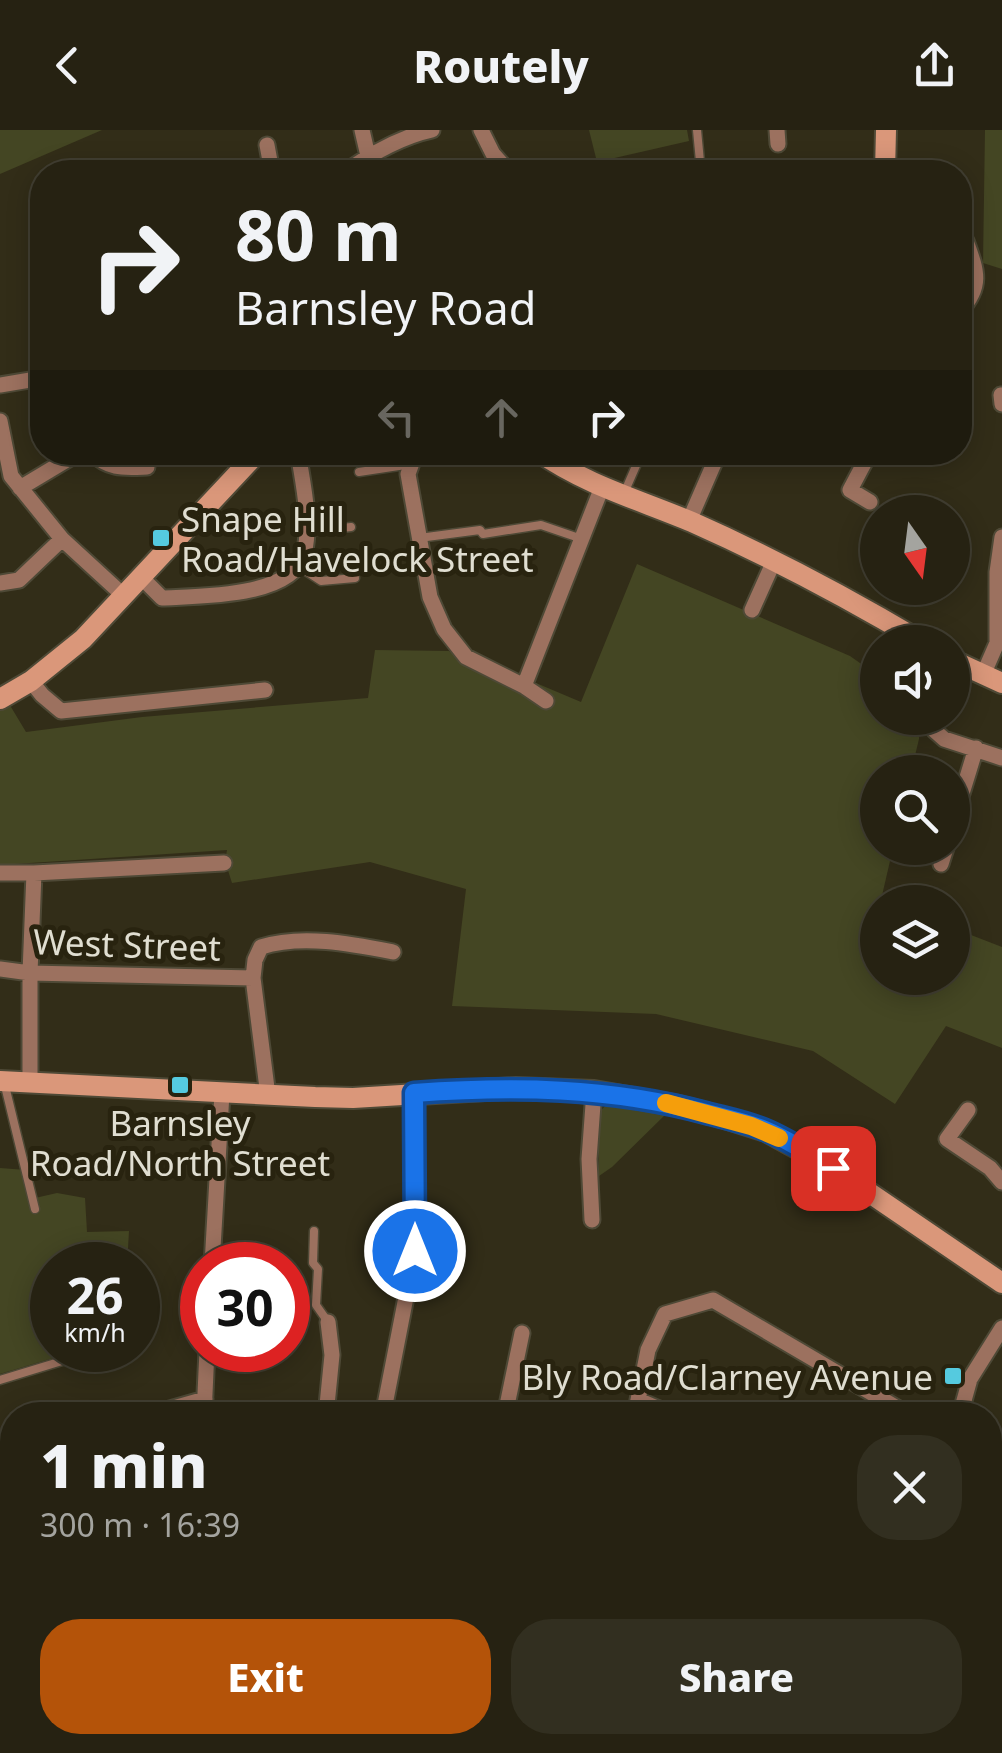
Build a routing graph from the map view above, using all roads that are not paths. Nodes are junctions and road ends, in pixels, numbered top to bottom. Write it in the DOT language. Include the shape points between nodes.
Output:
graph roads {
  1 [pos="362,130"];
  2 [pos="432,130"];
  3 [pos="481,130"];
  4 [pos="698,130"];
  5 [pos="886,130"];
  6 [pos="267,145"];
  7 [pos="368,156"];
  8 [pos="270,160"];
  9 [pos="362,160"];
  10 [pos="499,160"];
  11 [pos="699,160"];
  12 [pos="885,160"];
  13 [pos="972,258"];
  14 [pos="972,298"];
  15 [pos="30,380"];
  16 [pos="0,385"];
  17 [pos="1001,396"];
  18 [pos="1002,404"];
  19 [pos="0,421"];
  20 [pos="58,465"];
  21 [pos="109,465"];
  22 [pos="246,465"];
  23 [pos="300,465"];
  24 [pos="386,465"];
  25 [pos="411,465"];
  26 [pos="559,465"];
  27 [pos="636,465"];
  28 [pos="713,465"];
  29 [pos="863,465"];
  30 [pos="147,466"];
  31 [pos="359,472"];
  32 [pos="602,487"];
  33 [pos="20,488"];
  34 [pos="623,495"];
  35 [pos="860,496"];
  36 [pos="689,521"];
  37 [pos="352,527"];
  38 [pos="306,532"];
  39 [pos="419,538"];
  40 [pos="1002,538"];
  41 [pos="62,539"];
  42 [pos="582,539"];
  43 [pos="774,561"];
  44 [pos="298,566"];
  45 [pos="141,577"];
  46 [pos="355,578"];
  47 [pos="0,583"];
  48 [pos="123,595"];
  49 [pos="752,610"];
  50 [pos="893,625"];
  51 [pos="970,668"];
  52 [pos="993,679"];
  53 [pos="31,681"];
  54 [pos="524,686"];
  55 [pos="266,690"];
  56 [pos="0,699"];
  57 [pos="546,702"];
  58 [pos="938,735"];
  59 [pos="976,748"];
  60 [pos="1002,758"];
  61 [pos="970,768"];
  62 [pos="224,863"];
  63 [pos="0,873"];
  64 [pos="34,874"];
  65 [pos="393,952"];
  66 [pos="0,970"];
  67 [pos="30,973"];
  68 [pos="253,978"];
  69 [pos="2,1081"];
  70 [pos="30,1083"];
  71 [pos="594,1091"];
  72 [pos="414,1093"];
  73 [pos="222,1094"];
  74 [pos="268,1096"];
  75 [pos="968,1110"];
  76 [pos="1002,1182"];
  77 [pos="35,1208"];
  78 [pos="592,1220"];
  79 [pos="314,1232"];
  80 [pos="213,1242"];
  81 [pos="1002,1283"];
  82 [pos="328,1322"];
  83 [pos="1002,1328"];
  84 [pos="522,1333"];
  85 [pos="30,1371"];
  86 [pos="206,1372"];
  87 [pos="0,1380"];
  88 [pos="204,1402"];
  89 [pos="327,1402"];
  90 [pos="386,1402"];
  91 [pos="507,1402"];
  92 [pos="638,1402"];
  93 [pos="887,1402"];
  94 [pos="964,1402"];
  1 -- 7 [label="street"];
  2 -- 7 [label="street"];
  3 -- 10 [label="street"];
  4 -- 11 [label="lane"];
  5 -- 12 [label="street"];
  6 -- 8 [label="street"];
  7 -- 9 [label="street"];
  13 -- 14 [label="street"];
  15 -- 16 [label="street"];
  17 -- 18 [label="street"];
  19 -- 33 [label="street" via="11,476"];
  20 -- 33 [label="street"];
  21 -- 30 [label="street"];
  22 -- 45 [label="street"];
  23 -- 38 [label="street"];
  24 -- 31 [label="lane"];
  25 -- 39 [label="street"];
  26 -- 32 [label="street"];
  27 -- 34 [label="lane"];
  28 -- 36 [label="street"];
  29 -- 35 [label="street" via="850,490"];
  32 -- 34 [label="street"];
  32 -- 42 [label="street"];
  33 -- 41 [label="street"];
  34 -- 36 [label="street"];
  36 -- 43 [label="street"];
  37 -- 38 [label="lane"];
  38 -- 44 [label="street"];
  39 -- 42 [label="lane" via="541,525"];
  39 -- 54 [label="street" via="430,597 444,629 466,657"];
  40 -- 52 [label="street"];
  41 -- 47 [label="street" via="19,580"];
  41 -- 48 [label="street"];
  42 -- 54 [label="street"];
  43 -- 49 [label="street"];
  43 -- 50 [label="street"];
  44 -- 45 [label="street" via="262,588 208,596 162,598"];
  44 -- 46 [label="lane" via="321,582"];
  45 -- 48 [label="street"];
  48 -- 53 [label="street"];
  51 -- 52 [label="street"];
  53 -- 55 [label="street" via="61,710"];
  53 -- 56 [label="street"];
  54 -- 57 [label="street"];
  58 -- 59 [label="street"];
  59 -- 60 [label="street"];
  59 -- 61 [label="street"];
  62 -- 64 [label="street"];
  63 -- 64 [label="street"];
  64 -- 67 [label="street"];
  65 -- 68 [label="street" via="282,941 262,947"];
  66 -- 67 [label="street, West Street"];
  67 -- 68 [label="street, West Street"];
  67 -- 70 [label="street"];
  68 -- 74 [label="street"];
  69 -- 70 [label="street"];
  69 -- 77 [label="lane"];
  70 -- 73 [label="street"];
  71 -- 72 [label="street"];
  71 -- 78 [label="street"];
  71 -- 81 [label="street" via="766,1131 833,1168"];
  72 -- 74 [label="street"];
  72 -- 90 [label="street" via="415,1251"];
  73 -- 74 [label="street"];
  73 -- 80 [label="street"];
  75 -- 76 [label="street" via="947,1139"];
  79 -- 82 [label="lane" via="316,1305"];
  82 -- 89 [label="street"];
  83 -- 94 [label="street"];
  84 -- 91 [label="street"];
  85 -- 87 [label="lane"];
  86 -- 88 [label="street"];
  92 -- 93 [label="street" via="648,1350 665,1314 713,1300"];
}
